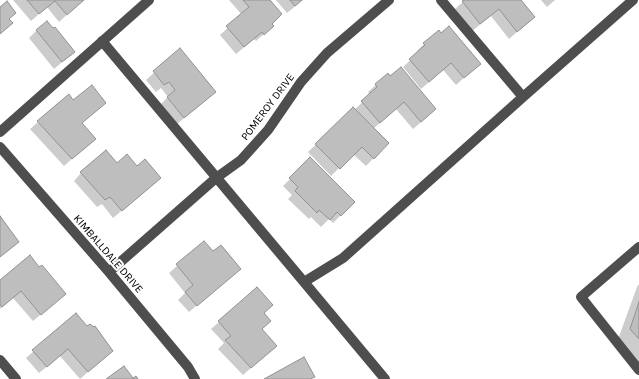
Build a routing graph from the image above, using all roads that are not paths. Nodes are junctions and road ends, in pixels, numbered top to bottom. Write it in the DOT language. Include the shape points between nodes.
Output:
graph roads {
  1 [pos="149,0"];
  2 [pos="389,0"];
  3 [pos="441,0"];
  4 [pos="633,0"];
  5 [pos="102,41"];
  6 [pos="523,97"];
  7 [pos="0,132"];
  8 [pos="0,147"];
  9 [pos="216,178"];
  10 [pos="639,247"];
  11 [pos="108,272"];
  12 [pos="304,282"];
  13 [pos="0,360"];
  14 [pos="639,370"];
  15 [pos="16,379"];
  16 [pos="195,379"];
  17 [pos="385,379"];
  1 -- 5 [label="street"];
  2 -- 9 [label="street, POMEROY DRIVE" via="327,53 301,82 256,144 241,160"];
  3 -- 6 [label="street"];
  4 -- 6 [label="street"];
  5 -- 7 [label="street"];
  5 -- 9 [label="street"];
  6 -- 12 [label="street" via="343,258"];
  8 -- 11 [label="street, KIMBALLDALE DRIVE"];
  9 -- 11 [label="street, POMEROY DRIVE"];
  9 -- 12 [label="street"];
  10 -- 14 [label="street" via="581,297"];
  11 -- 16 [label="street, KIMBALLDALE DRIVE" via="188,367"];
  12 -- 17 [label="street"];
  13 -- 15 [label="street"];
}
